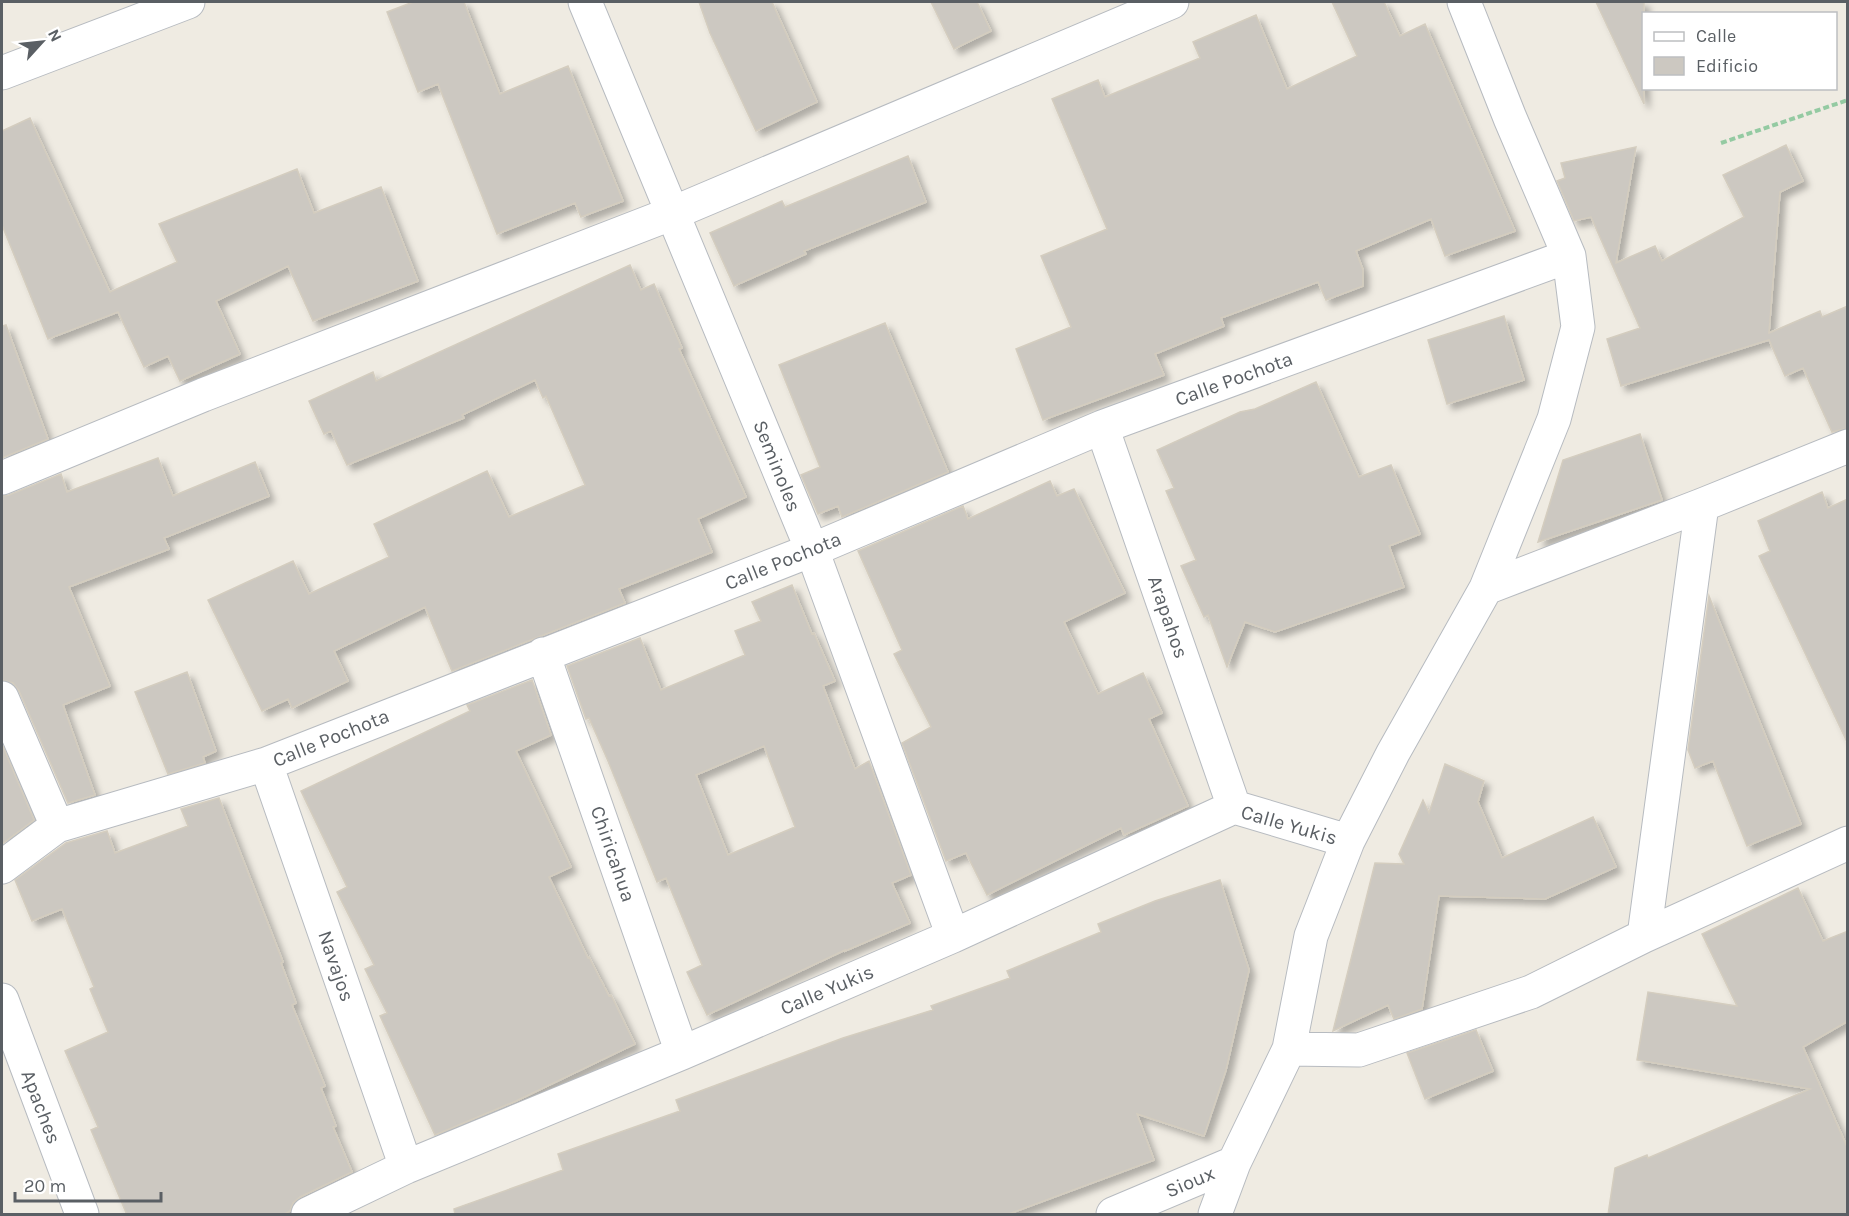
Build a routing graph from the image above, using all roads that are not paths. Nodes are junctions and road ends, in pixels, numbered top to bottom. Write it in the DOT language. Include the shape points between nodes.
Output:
graph roads {
  1 [pos="188,2"];
  2 [pos="585,2"];
  3 [pos="1172,2"];
  4 [pos="1464,2"];
  5 [pos="2,73"];
  6 [pos="673,213"];
  7 [pos="1569,256"];
  8 [pos="1102,427"];
  9 [pos="1848,446"];
  10 [pos="2,478"];
  11 [pos="1702,505"];
  12 [pos="812,550"];
  13 [pos="1486,588"];
  14 [pos="543,654"];
  15 [pos="2,698"];
  16 [pos="266,764"];
  17 [pos="1234,807"];
  18 [pos="57,826"];
  19 [pos="1348,841"];
  20 [pos="1848,843"];
  21 [pos="2,867"];
  22 [pos="953,936"];
  23 [pos="1644,936"];
  24 [pos="2,1000"];
  25 [pos="1289,1049"];
  26 [pos="682,1053"];
  27 [pos="1234,1163"];
  28 [pos="406,1167"];
  29 [pos="82,1215"];
  30 [pos="308,1215"];
  31 [pos="1113,1215"];
  32 [pos="1215,1215"];
  1 -- 5 [label="street"];
  2 -- 6 [label="street, Seminoles"];
  3 -- 6 [label="street"];
  4 -- 7 [label="street"];
  6 -- 10 [label="street" via="214,391"];
  6 -- 12 [label="street, Seminoles"];
  7 -- 8 [label="street, Calle Pochota"];
  7 -- 13 [label="street" via="1578,327 1554,418"];
  8 -- 12 [label="street, Calle Pochota"];
  8 -- 17 [label="street, Arapahos"];
  9 -- 11 [label="street"];
  11 -- 13 [label="street"];
  11 -- 23 [label="street"];
  12 -- 14 [label="street, Calle Pochota"];
  12 -- 22 [label="street, Seminoles"];
  13 -- 19 [label="street"];
  14 -- 16 [label="street, Calle Pochota"];
  14 -- 26 [label="street, Chiricahua"];
  15 -- 18 [label="street"];
  16 -- 18 [label="street, Calle Pochota"];
  16 -- 28 [label="street, Navajos"];
  17 -- 19 [label="street, Calle Yukis"];
  17 -- 22 [label="street, Calle Yukis"];
  18 -- 21 [label="street, Calle Pochota"];
  19 -- 25 [label="street" via="1311,936"];
  20 -- 23 [label="street"];
  22 -- 26 [label="street, Calle Yukis"];
  23 -- 25 [label="street" via="1532,992 1359,1050"];
  24 -- 29 [label="street, Apaches"];
  25 -- 27 [label="street"];
  26 -- 28 [label="street, Calle Yukis"];
  27 -- 31 [label="street, Sioux"];
  27 -- 32 [label="street"];
  28 -- 30 [label="street, Calle Yukis"];
}
